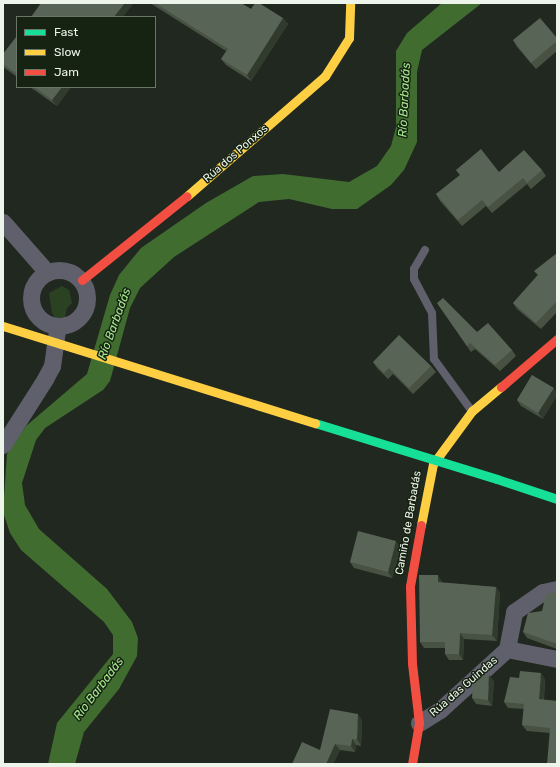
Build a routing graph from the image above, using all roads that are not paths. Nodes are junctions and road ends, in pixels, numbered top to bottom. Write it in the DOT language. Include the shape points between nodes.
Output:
graph roads {
  1 [pos="350,3"];
  2 [pos="3,222"];
  3 [pos="425,250"];
  4 [pos="47,272"];
  5 [pos="82,280"];
  6 [pos="3,326"];
  7 [pos="58,326"];
  8 [pos="557,339"];
  9 [pos="472,411"];
  10 [pos="3,445"];
  11 [pos="557,499"];
  12 [pos="557,589"];
  13 [pos="508,649"];
  14 [pos="557,659"];
  15 [pos="419,724"];
  16 [pos="412,764"];
  1 -- 5 [label="main road, Rúa dos Ponxos" via="348,38 325,76 228,163"];
  2 -- 4 [label="street"];
  3 -- 9 [label="lane" via="414,269 414,279 432,313 434,359"];
  4 -- 5 [label="street" via="62,269"];
  4 -- 7 [label="street" via="34,284 31,303 41,319"];
  5 -- 7 [label="street" via="88,297 87,306 76,321"];
  6 -- 11 [label="main road, bridge"];
  7 -- 10 [label="street" via="52,366"];
  8 -- 9 [label="main road, Camiño de Barbadás"];
  9 -- 15 [label="main road, Camiño de Barbadás" via="433,464 410,586 412,663"];
  12 -- 13 [label="street, Rúa das Guindas" via="543,592 514,612"];
  13 -- 14 [label="street, Rúa das Guindas"];
  13 -- 15 [label="street, Rúa das Guindas" via="440,710"];
  15 -- 16 [label="main road, Camiño de Barbadás"];
}
